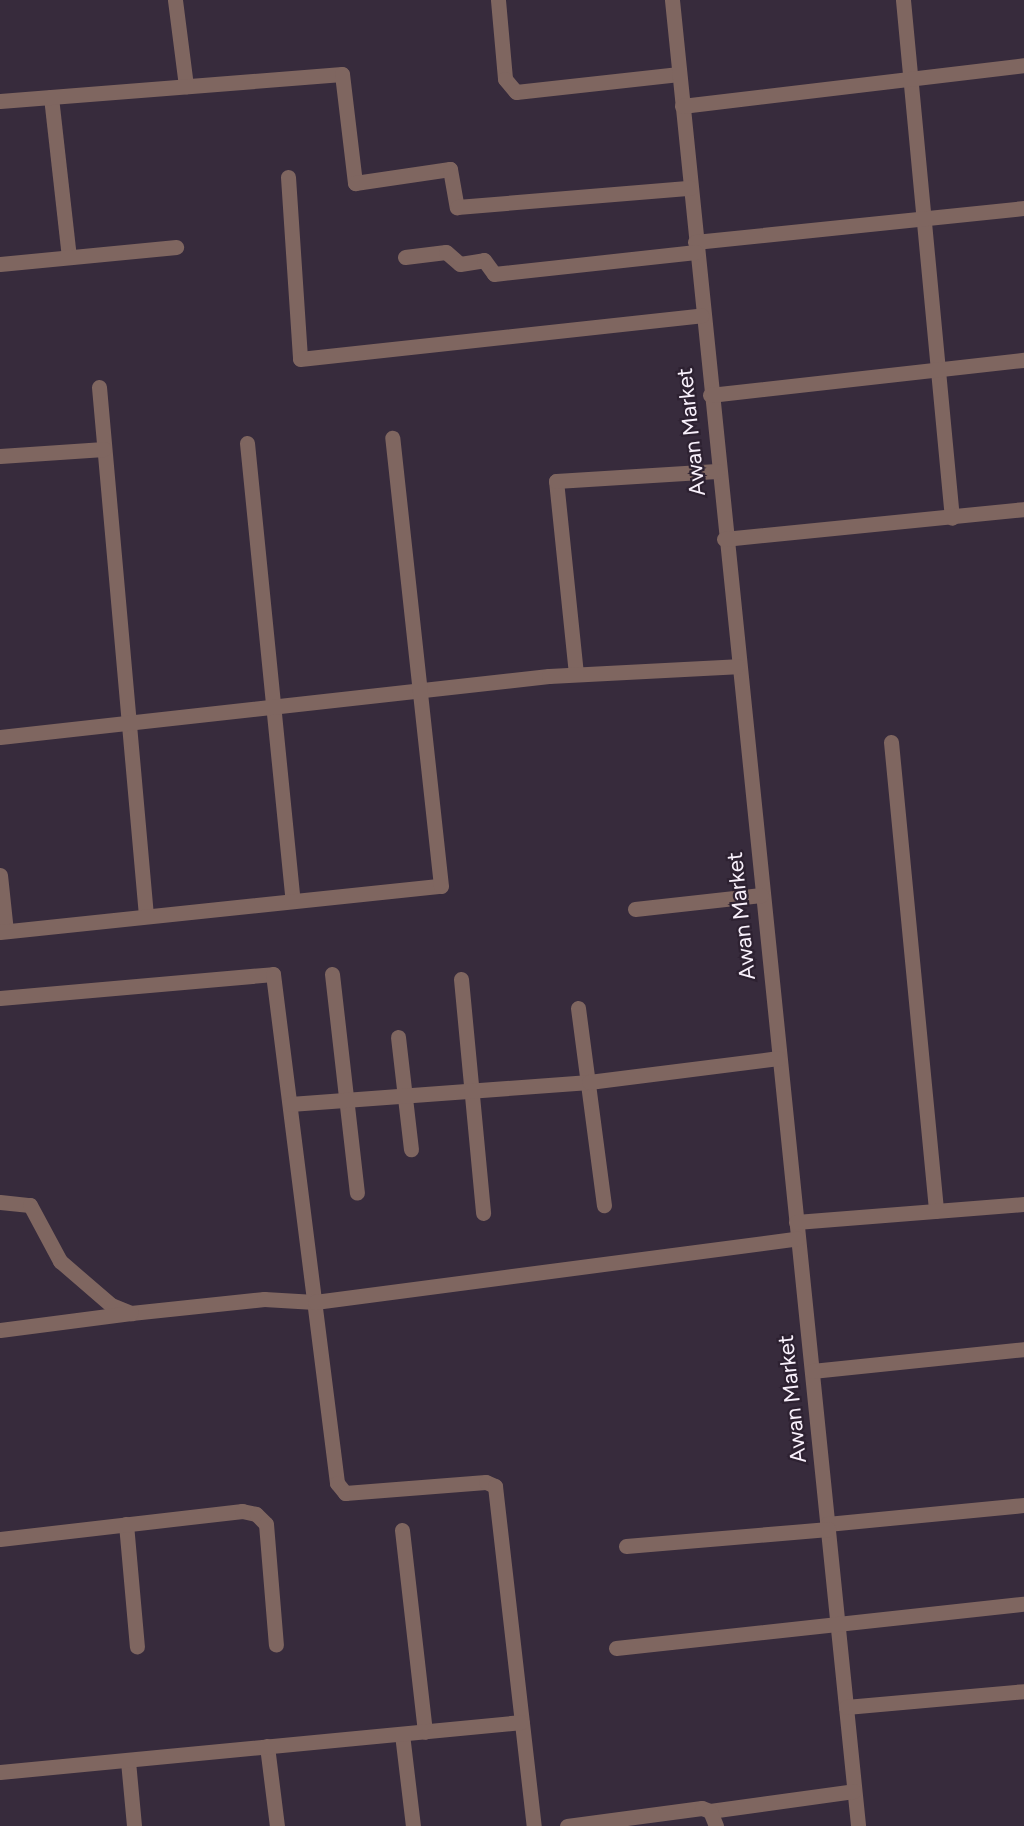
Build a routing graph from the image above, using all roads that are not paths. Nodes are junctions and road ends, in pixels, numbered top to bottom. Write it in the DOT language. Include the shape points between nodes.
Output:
graph roads {
  1 [pos="175,0"];
  2 [pos="498,0"];
  3 [pos="672,0"];
  4 [pos="903,0"];
  5 [pos="1024,66"];
  6 [pos="679,74"];
  7 [pos="910,82"];
  8 [pos="186,86"];
  9 [pos="51,97"];
  10 [pos="0,101"];
  11 [pos="682,106"];
  12 [pos="288,177"];
  13 [pos="690,188"];
  14 [pos="1024,208"];
  15 [pos="924,221"];
  16 [pos="176,247"];
  17 [pos="696,247"];
  18 [pos="69,257"];
  19 [pos="405,257"];
  20 [pos="0,264"];
  21 [pos="702,315"];
  22 [pos="1024,360"];
  23 [pos="938,373"];
  24 [pos="99,387"];
  25 [pos="710,395"];
  26 [pos="392,438"];
  27 [pos="247,443"];
  28 [pos="104,449"];
  29 [pos="0,456"];
  30 [pos="717,471"];
  31 [pos="1024,509"];
  32 [pos="952,518"];
  33 [pos="724,539"];
  34 [pos="737,666"];
  35 [pos="576,674"];
  36 [pos="422,692"];
  37 [pos="274,710"];
  38 [pos="125,725"];
  39 [pos="0,737"];
  40 [pos="891,742"];
  41 [pos="0,875"];
  42 [pos="761,895"];
  43 [pos="293,901"];
  44 [pos="635,909"];
  45 [pos="146,916"];
  46 [pos="3,932"];
  47 [pos="332,974"];
  48 [pos="461,979"];
  49 [pos="0,998"];
  50 [pos="578,1008"];
  51 [pos="398,1037"];
  52 [pos="778,1058"];
  53 [pos="589,1082"];
  54 [pos="468,1091"];
  55 [pos="408,1095"];
  56 [pos="347,1100"];
  57 [pos="290,1104"];
  58 [pos="411,1149"];
  59 [pos="357,1192"];
  60 [pos="0,1202"];
  61 [pos="1024,1204"];
  62 [pos="604,1205"];
  63 [pos="936,1211"];
  64 [pos="483,1214"];
  65 [pos="796,1222"];
  66 [pos="798,1238"];
  67 [pos="315,1302"];
  68 [pos="131,1313"];
  69 [pos="0,1330"];
  70 [pos="1024,1349"];
  71 [pos="812,1371"];
  72 [pos="1024,1505"];
  73 [pos="126,1524"];
  74 [pos="828,1527"];
  75 [pos="402,1530"];
  76 [pos="0,1539"];
  77 [pos="626,1546"];
  78 [pos="1024,1604"];
  79 [pos="838,1623"];
  80 [pos="276,1645"];
  81 [pos="137,1647"];
  82 [pos="616,1648"];
  83 [pos="1024,1691"];
  84 [pos="846,1707"];
  85 [pos="522,1722"];
  86 [pos="425,1732"];
  87 [pos="402,1734"];
  88 [pos="267,1746"];
  89 [pos="128,1761"];
  90 [pos="0,1772"];
  91 [pos="854,1791"];
  92 [pos="710,1810"];
  93 [pos="134,1826"];
  94 [pos="277,1826"];
  95 [pos="413,1826"];
  96 [pos="534,1826"];
  97 [pos="567,1826"];
  98 [pos="716,1826"];
  99 [pos="858,1826"];
  1 -- 8 [label="street"];
  2 -- 6 [label="street" via="506,79 516,92"];
  3 -- 6 [label="street, Awan Market"];
  4 -- 7 [label="street"];
  5 -- 7 [label="street"];
  6 -- 11 [label="street, Awan Market"];
  7 -- 11 [label="street"];
  7 -- 15 [label="street"];
  8 -- 9 [label="street"];
  8 -- 13 [label="street" via="342,74 352,181 450,169 457,207"];
  9 -- 10 [label="street"];
  9 -- 18 [label="street"];
  11 -- 13 [label="street, Awan Market"];
  12 -- 21 [label="street" via="300,359"];
  13 -- 17 [label="street, Awan Market"];
  14 -- 15 [label="street"];
  15 -- 17 [label="street"];
  15 -- 23 [label="street"];
  16 -- 18 [label="street"];
  17 -- 19 [label="street" via="494,274 484,261 460,264 446,252"];
  17 -- 21 [label="street, Awan Market"];
  18 -- 20 [label="street"];
  21 -- 25 [label="street, Awan Market"];
  22 -- 23 [label="street"];
  23 -- 25 [label="street"];
  23 -- 32 [label="street"];
  24 -- 28 [label="street"];
  25 -- 30 [label="street, Awan Market"];
  26 -- 36 [label="street"];
  27 -- 37 [label="street"];
  28 -- 29 [label="street"];
  28 -- 38 [label="street"];
  30 -- 33 [label="street, Awan Market"];
  30 -- 35 [label="street" via="556,482"];
  31 -- 32 [label="street"];
  32 -- 33 [label="street"];
  33 -- 34 [label="street, Awan Market"];
  34 -- 35 [label="street"];
  34 -- 42 [label="street, Awan Market"];
  35 -- 36 [label="street"];
  36 -- 37 [label="street"];
  36 -- 43 [label="street" via="441,886"];
  37 -- 38 [label="street"];
  37 -- 43 [label="street"];
  38 -- 39 [label="street"];
  38 -- 45 [label="street"];
  40 -- 63 [label="street"];
  41 -- 46 [label="street"];
  42 -- 44 [label="street"];
  42 -- 52 [label="street, Awan Market"];
  43 -- 45 [label="street"];
  45 -- 46 [label="street"];
  47 -- 56 [label="street"];
  48 -- 54 [label="street"];
  49 -- 57 [label="street" via="273,974"];
  50 -- 53 [label="street"];
  51 -- 55 [label="street"];
  52 -- 53 [label="street"];
  52 -- 65 [label="street, Awan Market"];
  53 -- 54 [label="street"];
  53 -- 62 [label="street"];
  54 -- 55 [label="street"];
  54 -- 64 [label="street"];
  55 -- 56 [label="street"];
  55 -- 58 [label="street"];
  56 -- 57 [label="street"];
  56 -- 59 [label="street"];
  57 -- 67 [label="street"];
  60 -- 68 [label="street" via="30,1205 60,1261 111,1305"];
  61 -- 63 [label="street"];
  63 -- 65 [label="street"];
  65 -- 66 [label="street, Awan Market"];
  66 -- 67 [label="street"];
  66 -- 71 [label="street, Awan Market"];
  67 -- 68 [label="street" via="264,1299"];
  67 -- 85 [label="street" via="339,1489 345,1493 486,1482 495,1486"];
  68 -- 69 [label="street"];
  70 -- 71 [label="street"];
  71 -- 74 [label="street, Awan Market"];
  72 -- 74 [label="street"];
  73 -- 76 [label="street"];
  73 -- 80 [label="street" via="256,1514 266,1524"];
  73 -- 81 [label="street"];
  74 -- 77 [label="street"];
  74 -- 79 [label="street, Awan Market"];
  75 -- 86 [label="street"];
  78 -- 79 [label="street"];
  79 -- 82 [label="street"];
  79 -- 84 [label="street, Awan Market"];
  83 -- 84 [label="street"];
  84 -- 91 [label="street, Awan Market"];
  85 -- 86 [label="street"];
  85 -- 96 [label="street"];
  86 -- 87 [label="street"];
  87 -- 88 [label="street"];
  87 -- 95 [label="street"];
  88 -- 89 [label="street"];
  88 -- 94 [label="street"];
  89 -- 90 [label="street"];
  89 -- 93 [label="street"];
  91 -- 92 [label="street"];
  91 -- 99 [label="street, Awan Market"];
  92 -- 97 [label="street"];
  92 -- 98 [label="street"];
}
